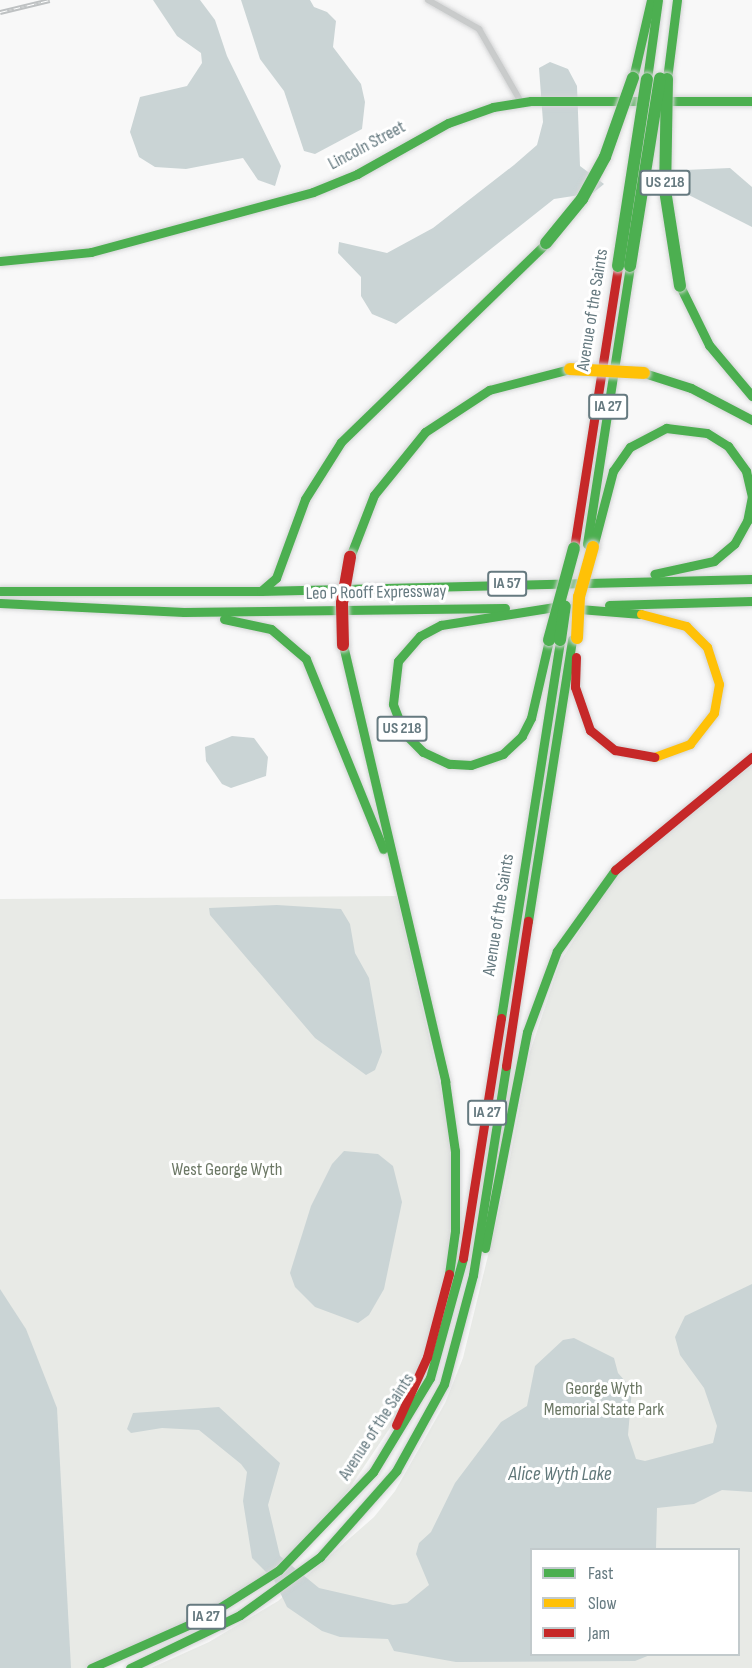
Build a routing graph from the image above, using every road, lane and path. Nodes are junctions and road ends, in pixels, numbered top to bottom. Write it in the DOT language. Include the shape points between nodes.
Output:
graph roads {
  1 [pos="428,0"];
  2 [pos="651,0"];
  3 [pos="658,0"];
  4 [pos="672,0"];
  5 [pos="677,0"];
  6 [pos="658,79"];
  7 [pos="752,101"];
  8 [pos="526,102"];
  9 [pos="0,261"];
  10 [pos="752,396"];
  11 [pos="752,420"];
  12 [pos="584,548"];
  13 [pos="752,579"];
  14 [pos="600,581"];
  15 [pos="0,591"];
  16 [pos="261,591"];
  17 [pos="752,601"];
  18 [pos="0,603"];
  19 [pos="555,607"];
  20 [pos="184,612"];
  21 [pos="564,639"];
  22 [pos="752,757"];
  23 [pos="407,928"];
  24 [pos="444,1384"];
  25 [pos="373,1472"];
  26 [pos="91,1668"];
  27 [pos="130,1668"];
  1 -- 8 [label="street" via="478,29"];
  2 -- 16 [label="main road, bridge" via="633,78 605,157 582,198 546,243 340,442 305,499 276,579"];
  3 -- 6 [label="main road, Avenue of the Saints / US 218"];
  4 -- 6 [label="main road, Avenue of the Saints"];
  5 -- 6 [label="main road, US 218"];
  6 -- 10 [label="main road, US 218, bridge" via="665,190 680,286 714,353"];
  6 -- 12 [label="main road, Avenue of the Saints / US 218, bridge" via="624,266"];
  7 -- 8 [label="main road, Lincoln Street"];
  8 -- 9 [label="main road, Lincoln Street" via="463,116 313,192 91,252"];
  11 -- 23 [label="main road, bridge" via="691,387 644,373 570,369 489,390 425,432 374,495 350,557 342,603 343,645"];
  12 -- 14 [label="main road" via="613,471 643,437 675,427 700,430 722,441 743,465 751,488 750,513 740,537 723,555 696,568"];
  12 -- 21 [label="main road, Avenue of the Saints / IA 27, bridge"];
  12 -- 21 [label="main road, Avenue of the Saints / IA 27, bridge" via="579,597"];
  13 -- 14 [label="main road, Leo P Rooff Expressway / IA 57"];
  14 -- 16 [label="main road, Leo P Rooff Expressway / IA 57"];
  15 -- 16 [label="main road, Leo P Rooff Expressway / IA 57"];
  17 -- 19 [label="main road, Leo P Rooff Expressway / US 218"];
  18 -- 20 [label="main road, Leo P Rooff Expressway / IA 57"];
  19 -- 20 [label="main road, Leo P Rooff Expressway / IA 57"];
  19 -- 21 [label="main road" via="651,615 686,626 707,647 716,664 718,695 709,722 690,744 656,758 627,755 606,745 590,730 578,705"];
  19 -- 21 [label="main road, US 218" via="449,624 420,636 398,661 393,682 393,704 404,733 423,752 449,764 471,765 503,754 522,736"];
  20 -- 23 [label="main road" via="263,625 287,638 306,659 369,812"];
  21 -- 24 [label="main road, Avenue of the Saints / IA 27" via="473,1275"];
  21 -- 25 [label="main road, Avenue of the Saints / IA 27" via="456,1298 430,1378"];
  22 -- 24 [label="main road" via="624,859 587,904 557,951 529,1024 477,1287 463,1342"];
  23 -- 25 [label="main road" via="452,1118 455,1231 427,1357"];
  24 -- 27 [label="main road, Avenue of the Saints / IA 27" via="396,1471 320,1557 240,1615"];
  25 -- 26 [label="main road, Avenue of the Saints / IA 27" via="308,1544 255,1586 200,1620"];
}
